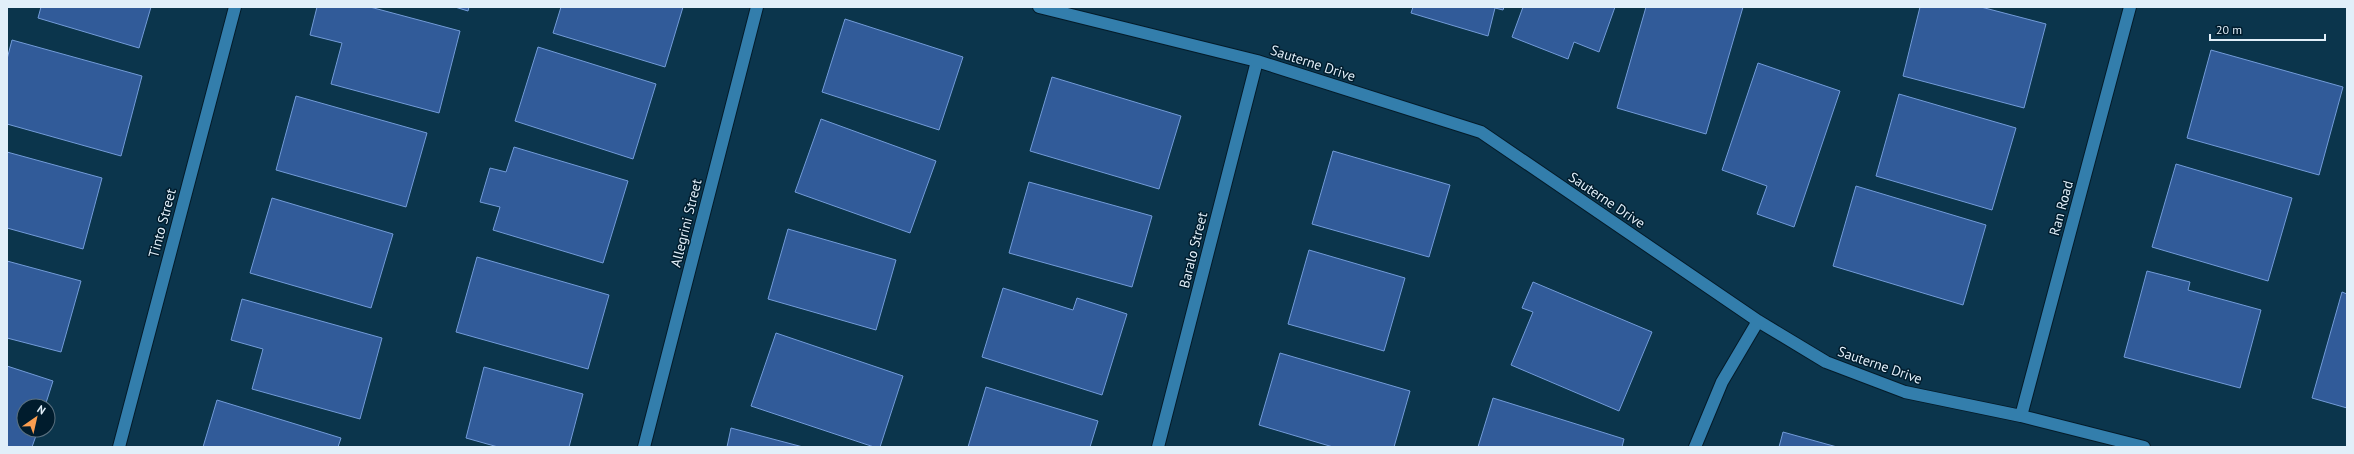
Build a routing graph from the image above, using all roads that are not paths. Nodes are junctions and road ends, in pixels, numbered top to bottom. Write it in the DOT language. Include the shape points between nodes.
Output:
graph roads {
  1 [pos="235,7"];
  2 [pos="757,7"];
  3 [pos="1040,7"];
  4 [pos="2130,7"];
  5 [pos="1257,61"];
  6 [pos="1758,321"];
  7 [pos="2021,416"];
  8 [pos="119,447"];
  9 [pos="644,447"];
  10 [pos="1158,447"];
  11 [pos="1695,447"];
  12 [pos="2144,447"];
  1 -- 8 [label="street, Tinto Street"];
  2 -- 9 [label="street, Allegrini Street"];
  3 -- 5 [label="street, Sauterne Drive"];
  4 -- 7 [label="street, Ran Road"];
  5 -- 6 [label="street, Sauterne Drive" via="1481,132"];
  5 -- 10 [label="street, Baralo Street"];
  6 -- 7 [label="street, Sauterne Drive" via="1826,362 1904,392"];
  6 -- 11 [label="street" via="1722,382"];
  7 -- 12 [label="street, Sauterne Drive"];
}
